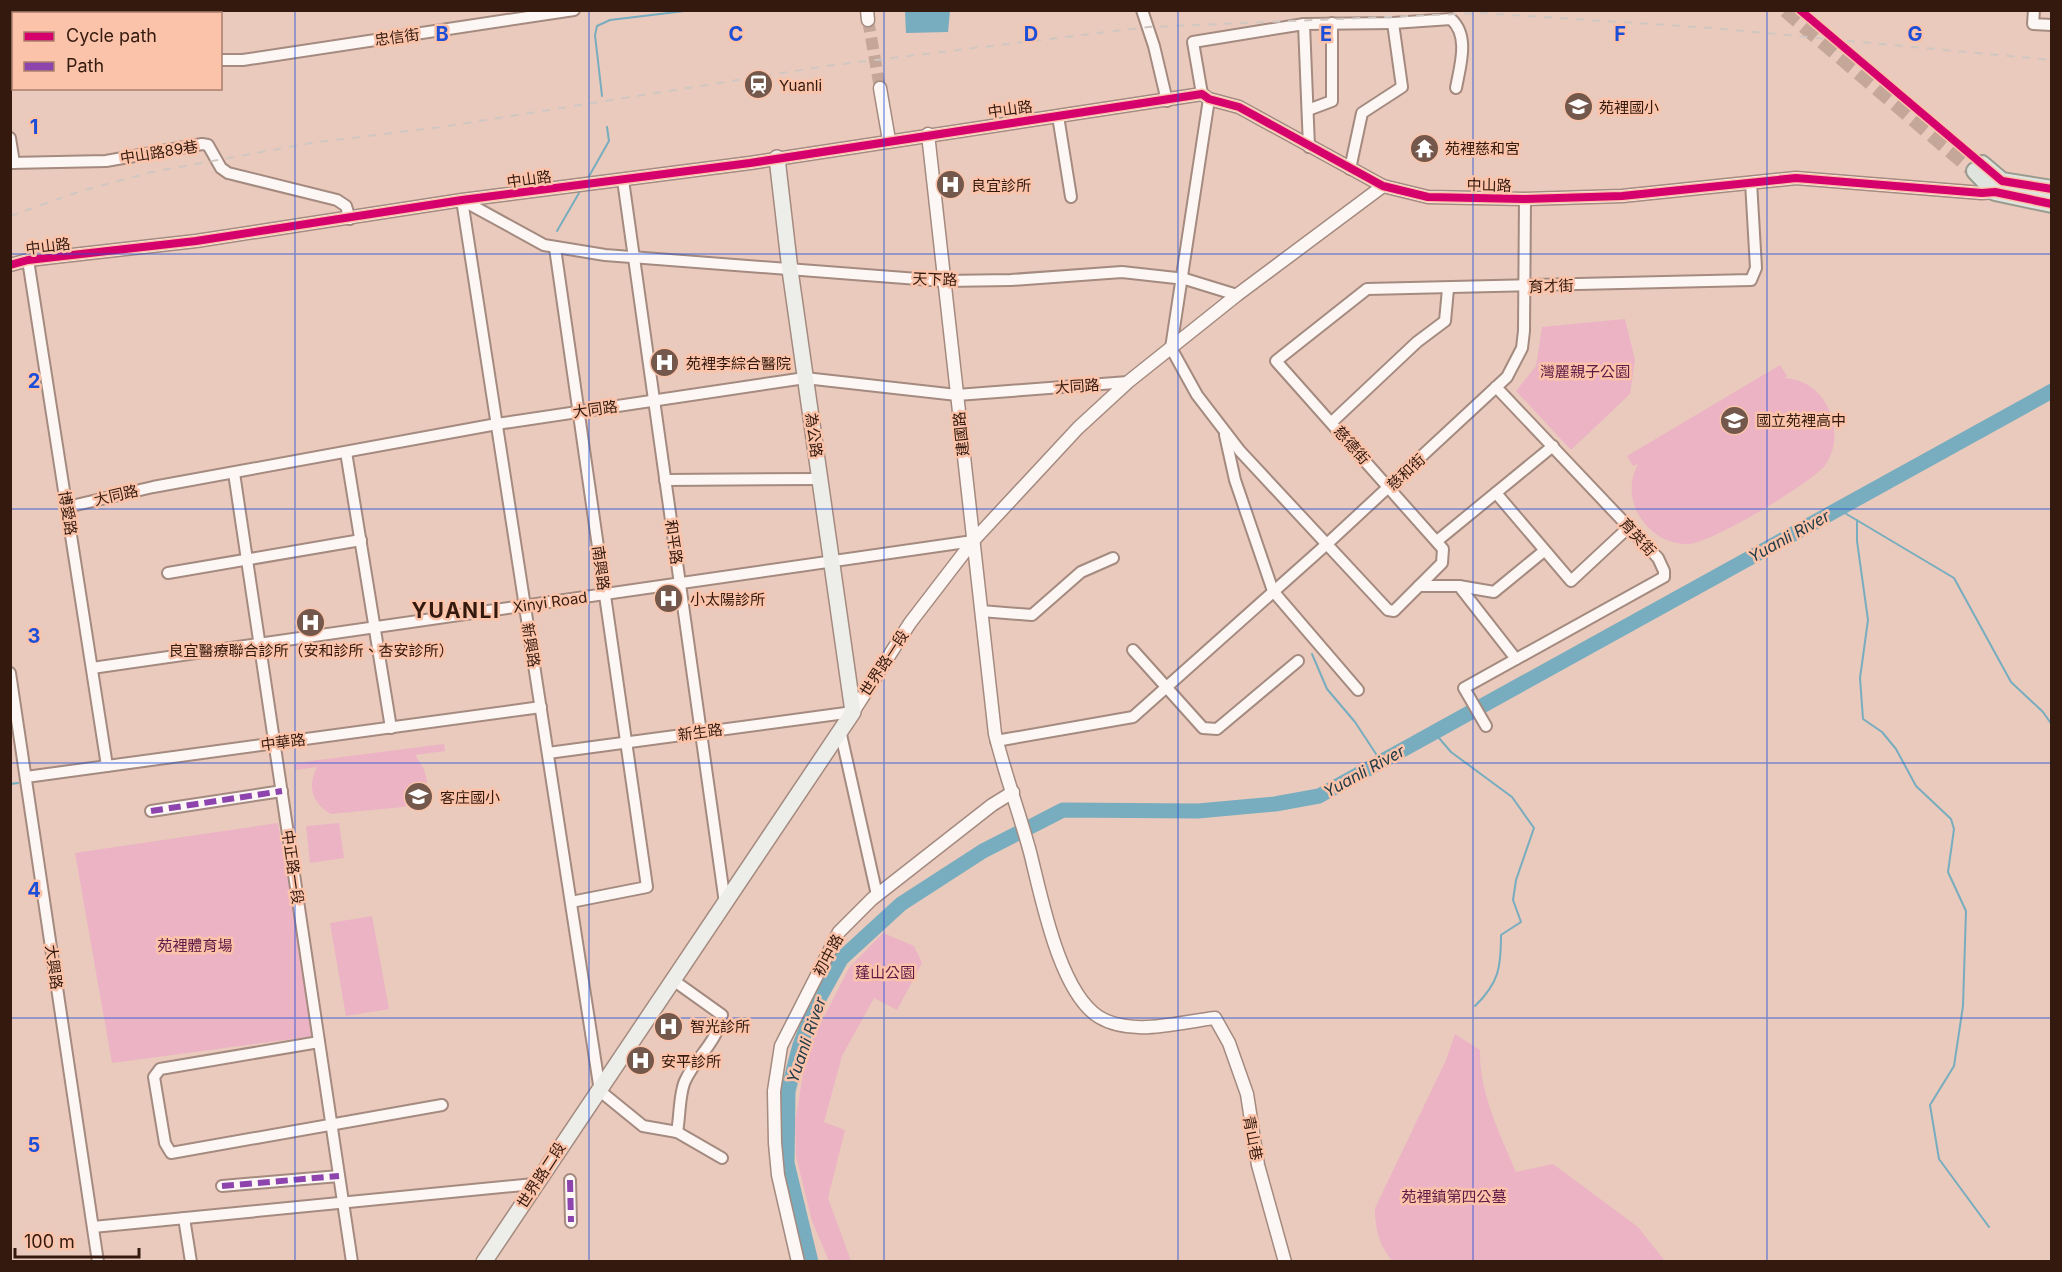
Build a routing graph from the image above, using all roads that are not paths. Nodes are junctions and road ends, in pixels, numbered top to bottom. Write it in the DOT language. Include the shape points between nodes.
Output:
graph roads {
  1 [pos="574,10"];
  2 [pos="1142,10"];
  3 [pos="2034,10"];
  4 [pos="1332,23"];
  5 [pos="1393,23"];
  6 [pos="1304,24"];
  7 [pos="2052,25"];
  8 [pos="222,60"];
  9 [pos="880,88"];
  10 [pos="1456,88"];
  11 [pos="1205,96"];
  12 [pos="1167,101"];
  13 [pos="1308,110"];
  14 [pos="1059,116"];
  15 [pos="928,134"];
  16 [pos="10,138"];
  17 [pos="890,140"];
  18 [pos="1309,147"];
  19 [pos="777,158"];
  20 [pos="12,163"];
  21 [pos="1977,166"];
  22 [pos="1350,169"];
  23 [pos="622,180"];
  24 [pos="1751,182"];
  25 [pos="1383,186"];
  26 [pos="1999,186"];
  27 [pos="2052,189"];
  28 [pos="1071,197"];
  29 [pos="1525,199"];
  30 [pos="462,200"];
  31 [pos="2052,204"];
  32 [pos="350,219"];
  33 [pos="555,248"];
  34 [pos="633,255"];
  35 [pos="28,260"];
  36 [pos="10,265"];
  37 [pos="790,270"];
  38 [pos="1182,279"];
  39 [pos="944,281"];
  40 [pos="1525,287"];
  41 [pos="1448,289"];
  42 [pos="1238,295"];
  43 [pos="1171,348"];
  44 [pos="1276,361"];
  45 [pos="806,378"];
  46 [pos="1128,382"];
  47 [pos="1496,387"];
  48 [pos="957,395"];
  49 [pos="654,401"];
  50 [pos="578,411"];
  51 [pos="1332,422"];
  52 [pos="497,424"];
  53 [pos="1225,432"];
  54 [pos="1553,446"];
  55 [pos="346,452"];
  56 [pos="234,473"];
  57 [pos="820,479"];
  58 [pos="665,480"];
  59 [pos="1389,487"];
  60 [pos="1496,493"];
  61 [pos="67,507"];
  62 [pos="1629,527"];
  63 [pos="360,540"];
  64 [pos="973,541"];
  65 [pos="1437,541"];
  66 [pos="1328,543"];
  67 [pos="1544,551"];
  68 [pos="1113,558"];
  69 [pos="247,560"];
  70 [pos="831,561"];
  71 [pos="168,573"];
  72 [pos="680,583"];
  73 [pos="1419,585"];
  74 [pos="1459,586"];
  75 [pos="1273,591"];
  76 [pos="605,594"];
  77 [pos="525,605"];
  78 [pos="981,611"];
  79 [pos="375,627"];
  80 [pos="260,644"];
  81 [pos="1133,650"];
  82 [pos="1516,659"];
  83 [pos="1298,661"];
  84 [pos="92,668"];
  85 [pos="10,673"];
  86 [pos="1167,685"];
  87 [pos="1358,690"];
  88 [pos="541,707"];
  89 [pos="853,712"];
  90 [pos="1486,726"];
  91 [pos="391,728"];
  92 [pos="840,730"];
  93 [pos="700,732"];
  94 [pos="996,737"];
  95 [pos="626,742"];
  96 [pos="275,743"];
  97 [pos="548,753"];
  98 [pos="107,766"];
  99 [pos="26,777"];
  100 [pos="282,791"];
  101 [pos="1014,799"];
  102 [pos="151,812"];
  103 [pos="877,895"];
  104 [pos="571,902"];
  105 [pos="725,903"];
  106 [pos="673,980"];
  107 [pos="1215,1018"];
  108 [pos="319,1042"];
  109 [pos="600,1091"];
  110 [pos="442,1105"];
  111 [pos="331,1125"];
  112 [pos="678,1132"];
  113 [pos="722,1158"];
  114 [pos="339,1176"];
  115 [pos="570,1180"];
  116 [pos="534,1184"];
  117 [pos="222,1186"];
  118 [pos="343,1203"];
  119 [pos="184,1218"];
  120 [pos="571,1222"];
  121 [pos="93,1227"];
  122 [pos="98,1262"];
  123 [pos="191,1262"];
  124 [pos="352,1262"];
  125 [pos="484,1262"];
  126 [pos="798,1262"];
  127 [pos="1284,1262"];
  1 -- 8 [label="street, 忠信街"];
  2 -- 12 [label="street"];
  3 -- 7 [label="street" via="2033,24"];
  4 -- 5 [label="street"];
  4 -- 6 [label="street"];
  4 -- 13 [label="street" via="1332,101"];
  5 -- 10 [label="street" via="1451,19 1456,24 1463,46"];
  5 -- 22 [label="street" via="1402,87 1362,112"];
  6 -- 11 [label="street" via="1193,42"];
  6 -- 13 [label="street"];
  9 -- 17 [label="street"];
  11 -- 12 [label="street, 中山路"];
  11 -- 18 [label="street, 中山路" via="1239,107"];
  11 -- 38 [label="street"];
  12 -- 14 [label="street, 中山路"];
  13 -- 18 [label="street"];
  14 -- 15 [label="street, 中山路"];
  14 -- 28 [label="street"];
  15 -- 17 [label="street, 中山路"];
  15 -- 39 [label="street, 建國路"];
  16 -- 20 [label="street"];
  17 -- 19 [label="street, 中山路"];
  18 -- 22 [label="street, 中山路"];
  19 -- 23 [label="street, 中山路"];
  19 -- 37 [label="main road, 為公路"];
  20 -- 32 [label="street, 中山路89巷" via="106,161 202,144 208,145 220,168 228,173 337,200 346,206"];
  21 -- 26 [label="main road"];
  22 -- 25 [label="street, 中山路"];
  23 -- 30 [label="street, 中山路"];
  23 -- 34 [label="street, 和平路"];
  24 -- 26 [label="street, 中山路" via="1796,178 1982,193"];
  24 -- 29 [label="street, 中山路" via="1622,196"];
  24 -- 40 [label="street, 育才街" via="1756,268 1750,280"];
  25 -- 29 [label="street, 中山路" via="1428,197"];
  25 -- 42 [label="street"];
  26 -- 27 [label="main road"];
  26 -- 31 [label="main road"];
  29 -- 40 [label="street, 慈和街"];
  30 -- 32 [label="street, 中山路"];
  30 -- 33 [label="street, 天下路"];
  30 -- 52 [label="street, 新興路"];
  32 -- 35 [label="street, 中山路"];
  33 -- 34 [label="street, 天下路"];
  33 -- 50 [label="street, 南興路"];
  34 -- 37 [label="street, 天下路"];
  34 -- 49 [label="street, 和平路"];
  35 -- 36 [label="street, 中山路"];
  35 -- 61 [label="street, 博愛路"];
  37 -- 39 [label="street, 天下路"];
  37 -- 45 [label="main road, 為公路"];
  38 -- 39 [label="street, 天下路" via="1122,272"];
  38 -- 42 [label="street, 天下路"];
  38 -- 43 [label="street"];
  39 -- 48 [label="street, 建國路"];
  40 -- 41 [label="street, 育才街"];
  40 -- 47 [label="street, 慈和街" via="1522,348 1514,366"];
  41 -- 44 [label="street, 育才街" via="1367,289"];
  41 -- 51 [label="street" via="1445,321 1417,342"];
  42 -- 43 [label="street, 世界路一段"];
  43 -- 46 [label="street, 世界路一段"];
  43 -- 53 [label="street" via="1197,395"];
  44 -- 51 [label="street, 慈德街"];
  45 -- 48 [label="street, 大同路"];
  45 -- 49 [label="street, 大同路"];
  45 -- 57 [label="main road, 為公路"];
  46 -- 48 [label="street, 大同路"];
  46 -- 64 [label="street, 世界路一段" via="1038,469"];
  47 -- 54 [label="street, 育英街"];
  47 -- 59 [label="street, 慈和街"];
  48 -- 64 [label="street, 建國路"];
  49 -- 50 [label="street, 大同路"];
  49 -- 58 [label="street, 和平路"];
  50 -- 52 [label="street, 大同路"];
  50 -- 76 [label="street, 南興路"];
  51 -- 59 [label="street, 慈德街"];
  52 -- 55 [label="street, 大同路"];
  52 -- 77 [label="street, 新興路"];
  53 -- 66 [label="street"];
  53 -- 75 [label="street" via="1235,480"];
  54 -- 60 [label="street"];
  54 -- 62 [label="street, 育英街"];
  55 -- 56 [label="street, 大同路"];
  55 -- 63 [label="street"];
  56 -- 61 [label="street, 大同路"];
  56 -- 69 [label="street, 中正路一段"];
  57 -- 58 [label="street"];
  57 -- 70 [label="main road, 為公路"];
  58 -- 72 [label="street, 和平路"];
  59 -- 65 [label="street, 慈德街"];
  59 -- 66 [label="street, 慈和街"];
  60 -- 65 [label="street"];
  60 -- 67 [label="street"];
  61 -- 84 [label="street, 博愛路"];
  62 -- 67 [label="street" via="1571,581"];
  62 -- 82 [label="street, 育英街" via="1658,558 1664,577"];
  63 -- 69 [label="street"];
  63 -- 79 [label="street"];
  64 -- 70 [label="street, Xinyi Road"];
  64 -- 78 [label="street, 建國路"];
  64 -- 89 [label="street, 世界路一段" via="910,623"];
  65 -- 73 [label="street" via="1443,549 1442,563"];
  66 -- 73 [label="street" via="1388,610 1394,611"];
  66 -- 75 [label="street, 慈和街"];
  67 -- 74 [label="street" via="1494,592"];
  68 -- 78 [label="street" via="1081,572 1032,615"];
  69 -- 71 [label="street"];
  69 -- 80 [label="street, 中正路一段"];
  70 -- 72 [label="street, Xinyi Road"];
  70 -- 89 [label="main road, 為公路"];
  72 -- 76 [label="street, Xinyi Road"];
  72 -- 93 [label="street, 和平路"];
  73 -- 74 [label="street"];
  74 -- 82 [label="street"];
  75 -- 86 [label="street, 慈和街"];
  75 -- 87 [label="street"];
  76 -- 77 [label="street, Xinyi Road"];
  76 -- 95 [label="street, 南興路"];
  77 -- 79 [label="street, Xinyi Road"];
  77 -- 88 [label="street, 新興路"];
  78 -- 94 [label="street, 建國路"];
  79 -- 80 [label="street, Xinyi Road"];
  79 -- 91 [label="street"];
  80 -- 84 [label="street, Xinyi Road"];
  80 -- 96 [label="street, 中正路一段"];
  81 -- 86 [label="street"];
  82 -- 90 [label="street, 育英街" via="1464,688"];
  83 -- 86 [label="street" via="1217,729 1209,731"];
  84 -- 98 [label="street, 博愛路"];
  85 -- 99 [label="street, 大興路"];
  86 -- 94 [label="street, 慈和街" via="1132,717"];
  88 -- 91 [label="street, 中華路"];
  88 -- 97 [label="street, 新興路"];
  89 -- 92 [label="main road, 世界路一段"];
  89 -- 93 [label="street, 新生路"];
  91 -- 96 [label="street, 中華路"];
  92 -- 103 [label="street"];
  92 -- 105 [label="main road, 世界路一段"];
  93 -- 95 [label="street, 新生路"];
  93 -- 105 [label="street, 和平路"];
  94 -- 101 [label="street, 建國路"];
  95 -- 97 [label="street, 新生路"];
  95 -- 104 [label="street, 南興路" via="647,887"];
  96 -- 98 [label="street, 中華路"];
  96 -- 100 [label="street, 中正路一段"];
  97 -- 104 [label="street, 新興路"];
  98 -- 99 [label="street, 中華路"];
  99 -- 121 [label="street, 大興路"];
  100 -- 102 [label="street"];
  100 -- 108 [label="street, 中正路一段"];
  101 -- 103 [label="street, 初中路" via="992,805"];
  101 -- 107 [label="street, 建國路" via="1049,929 1086,1006 1100,1017 1135,1028"];
  103 -- 126 [label="street, 初中路" via="839,932 781,1046 774,1091 775,1143 778,1175"];
  104 -- 109 [label="street, 新興路"];
  105 -- 106 [label="main road, 世界路一段"];
  106 -- 109 [label="main road, 世界路一段"];
  106 -- 112 [label="street" via="722,1015 710,1047 684,1082"];
  107 -- 127 [label="street, 青山巷" via="1229,1043 1246,1094 1258,1164"];
  108 -- 111 [label="street, 中正路一段"];
  108 -- 111 [label="street" via="160,1069 154,1077 165,1143 171,1153"];
  109 -- 112 [label="street" via="643,1126"];
  109 -- 116 [label="main road, 世界路二段"];
  110 -- 111 [label="street"];
  111 -- 114 [label="street, 中正路一段"];
  112 -- 113 [label="street"];
  114 -- 117 [label="street"];
  114 -- 118 [label="street, 中正路一段"];
  115 -- 120 [label="street"];
  116 -- 118 [label="street"];
  116 -- 125 [label="main road, 世界路二段"];
  118 -- 119 [label="street"];
  118 -- 124 [label="street, 中正路一段"];
  119 -- 121 [label="street"];
  119 -- 123 [label="street"];
  121 -- 122 [label="street, 大興路"];
}
